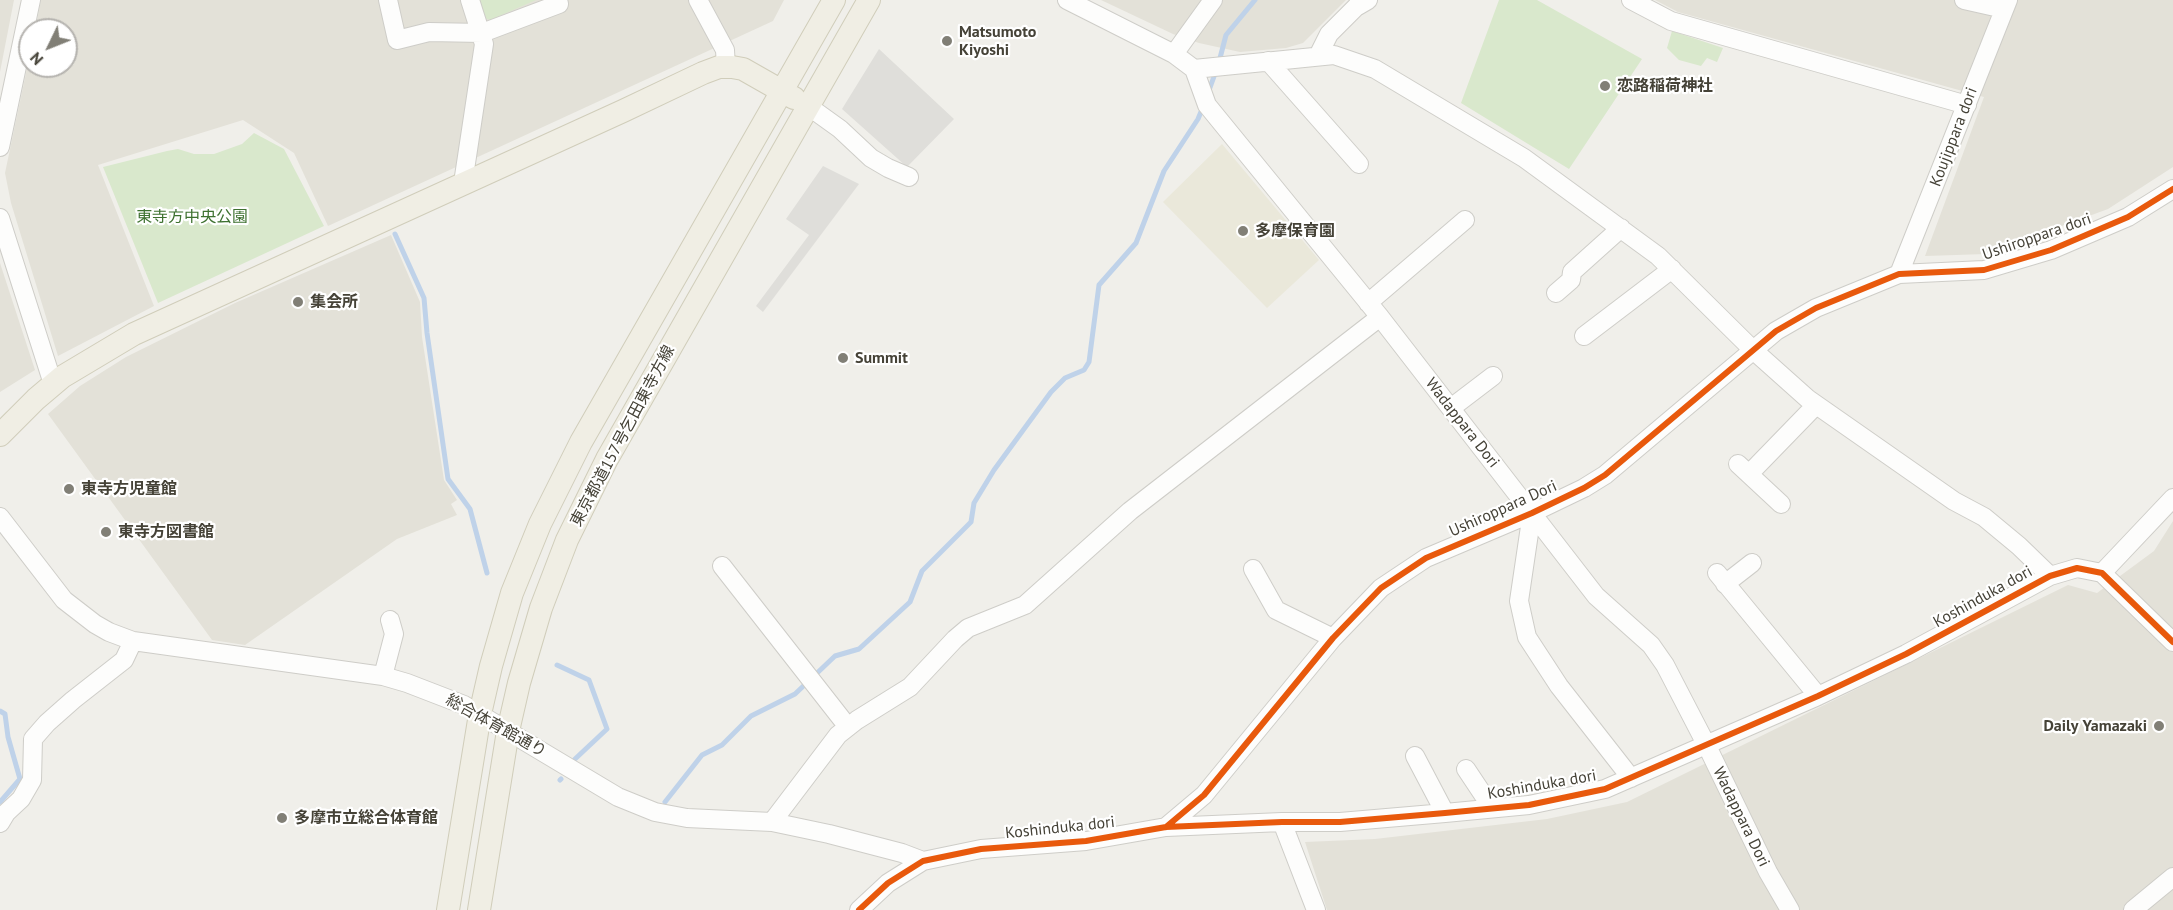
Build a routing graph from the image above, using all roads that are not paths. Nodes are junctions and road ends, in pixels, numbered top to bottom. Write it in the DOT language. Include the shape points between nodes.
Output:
graph roads {
  1 [pos="30,0"];
  2 [pos="388,0"];
  3 [pos="470,0"];
  4 [pos="558,0"];
  5 [pos="698,0"];
  6 [pos="833,0"];
  7 [pos="867,0"];
  8 [pos="1067,0"];
  9 [pos="1213,0"];
  10 [pos="1368,0"];
  11 [pos="1631,0"];
  12 [pos="1964,0"];
  13 [pos="2006,5"];
  14 [pos="482,33"];
  15 [pos="1174,54"];
  16 [pos="1318,56"];
  17 [pos="1268,62"];
  18 [pos="726,67"];
  19 [pos="1200,73"];
  20 [pos="782,90"];
  21 [pos="1966,105"];
  22 [pos="808,106"];
  23 [pos="0,147"];
  24 [pos="1359,164"];
  25 [pos="909,177"];
  26 [pos="463,183"];
  27 [pos="2173,189"];
  28 [pos="0,218"];
  29 [pos="1466,220"];
  30 [pos="1621,228"];
  31 [pos="1672,269"];
  32 [pos="1899,274"];
  33 [pos="1556,293"];
  34 [pos="1374,310"];
  35 [pos="1584,336"];
  36 [pos="1752,350"];
  37 [pos="1493,376"];
  38 [pos="53,384"];
  39 [pos="1816,405"];
  40 [pos="1451,408"];
  41 [pos="0,435"];
  42 [pos="2173,498"];
  43 [pos="1781,504"];
  44 [pos="1532,513"];
  45 [pos="0,516"];
  46 [pos="1752,563"];
  47 [pos="722,566"];
  48 [pos="1253,569"];
  49 [pos="2102,573"];
  50 [pos="2050,576"];
  51 [pos="390,620"];
  52 [pos="1333,638"];
  53 [pos="133,641"];
  54 [pos="2173,642"];
  55 [pos="383,676"];
  56 [pos="1818,696"];
  57 [pos="480,714"];
  58 [pos="848,727"];
  59 [pos="508,731"];
  60 [pos="1707,746"];
  61 [pos="1415,756"];
  62 [pos="1466,769"];
  63 [pos="1631,778"];
  64 [pos="1492,808"];
  65 [pos="1445,813"];
  66 [pos="771,822"];
  67 [pos="1282,822"];
  68 [pos="0,824"];
  69 [pos="1166,827"];
  70 [pos="923,861"];
  71 [pos="2173,877"];
  72 [pos="448,910"];
  73 [pos="479,910"];
  74 [pos="859,910"];
  75 [pos="1316,910"];
  76 [pos="1790,910"];
  77 [pos="2133,910"];
  1 -- 23 [label="street"];
  2 -- 14 [label="street" via="397,40 429,32"];
  3 -- 14 [label="street"];
  4 -- 14 [label="street" via="560,4"];
  5 -- 18 [label="street" via="725,50"];
  6 -- 7 [label="main road" via="848,8"];
  6 -- 20 [label="main road, 東京都道157号乞田東寺方線"];
  7 -- 22 [label="main road, 東京都道157号乞田東寺方線"];
  8 -- 15 [label="street"];
  9 -- 15 [label="street"];
  10 -- 16 [label="street" via="1329,34"];
  11 -- 21 [label="street" via="1671,21"];
  12 -- 13 [label="street"];
  13 -- 21 [label="street, Koujippara dori"];
  14 -- 26 [label="street"];
  15 -- 19 [label="street"];
  16 -- 17 [label="street"];
  16 -- 30 [label="street" via="1334,55 1375,69 1524,158"];
  17 -- 19 [label="street" via="1236,64"];
  17 -- 24 [label="street"];
  18 -- 20 [label="main road" via="743,69"];
  18 -- 26 [label="main road" via="703,73"];
  19 -- 34 [label="street, Wadappara Dori" via="1207,105"];
  20 -- 22 [label="main road"];
  20 -- 57 [label="main road, 東京都道157号乞田東寺方線" via="557,486 507,610"];
  21 -- 32 [label="street, Koujippara dori"];
  22 -- 25 [label="street" via="871,158"];
  22 -- 59 [label="main road, 東京都道157号乞田東寺方線" via="584,503 541,608"];
  26 -- 38 [label="main road" via="134,334"];
  27 -- 32 [label="street, Ushiroppara dori" via="2128,217 2012,263 1984,270"];
  28 -- 38 [label="street"];
  29 -- 34 [label="street"];
  30 -- 31 [label="street"];
  30 -- 33 [label="street" via="1572,272 1571,280"];
  31 -- 35 [label="street" via="1609,327"];
  31 -- 36 [label="street"];
  32 -- 36 [label="street, Ushiroppara Dori" via="1816,308"];
  34 -- 40 [label="street, Wadappara Dori"];
  34 -- 58 [label="street" via="1130,510 1026,605 969,628 910,687"];
  36 -- 39 [label="street"];
  36 -- 44 [label="street, Ushiroppara Dori" via="1614,468 1584,488"];
  37 -- 40 [label="street"];
  38 -- 41 [label="main road"];
  39 -- 43 [label="street" via="1743,469"];
  39 -- 50 [label="street" via="1954,501 1984,517"];
  40 -- 44 [label="street, Wadappara Dori"];
  42 -- 49 [label="street"];
  44 -- 52 [label="street, Ushiroppara Dori" via="1426,558 1381,588"];
  44 -- 60 [label="street, Wadappara Dori" via="1596,596 1651,645"];
  44 -- 63 [label="street" via="1519,601 1527,637 1559,686"];
  45 -- 53 [label="street, 総合体育館通り" via="64,600 95,624"];
  46 -- 56 [label="street" via="1721,578"];
  47 -- 58 [label="street"];
  48 -- 52 [label="street" via="1276,610"];
  49 -- 50 [label="street, Koshinduka dori" via="2077,568"];
  49 -- 54 [label="street"];
  50 -- 56 [label="street, Koshinduka dori" via="1906,654"];
  51 -- 55 [label="street" via="394,634"];
  52 -- 69 [label="street, Ushiroppara Dori" via="1204,795"];
  53 -- 55 [label="street, 総合体育館通り"];
  53 -- 68 [label="street" via="124,660 46,723 33,739 32,780"];
  55 -- 57 [label="street, 総合体育館通り" via="439,694"];
  56 -- 60 [label="street, Koshinduka dori"];
  57 -- 59 [label="street, 総合体育館通り"];
  57 -- 72 [label="main road, 東京都道157号乞田東寺方線"];
  58 -- 66 [label="street"];
  59 -- 66 [label="street, 総合体育館通り" via="618,797 655,812 687,818"];
  59 -- 73 [label="main road, 東京都道157号乞田東寺方線"];
  60 -- 63 [label="street, Koshinduka dori"];
  60 -- 76 [label="street, Wadappara Dori"];
  61 -- 65 [label="street"];
  62 -- 64 [label="street"];
  63 -- 64 [label="street, Koshinduka dori" via="1578,796"];
  64 -- 65 [label="street, Koshinduka dori"];
  65 -- 67 [label="street, Koshinduka dori" via="1340,822"];
  66 -- 70 [label="street, 総合体育館通り"];
  67 -- 69 [label="street, Koshinduka dori"];
  67 -- 75 [label="street"];
  69 -- 70 [label="street, Koshinduka dori" via="1086,841 981,849"];
  70 -- 74 [label="street, Koshinduka dori" via="872,896"];
  71 -- 77 [label="street"];
}
